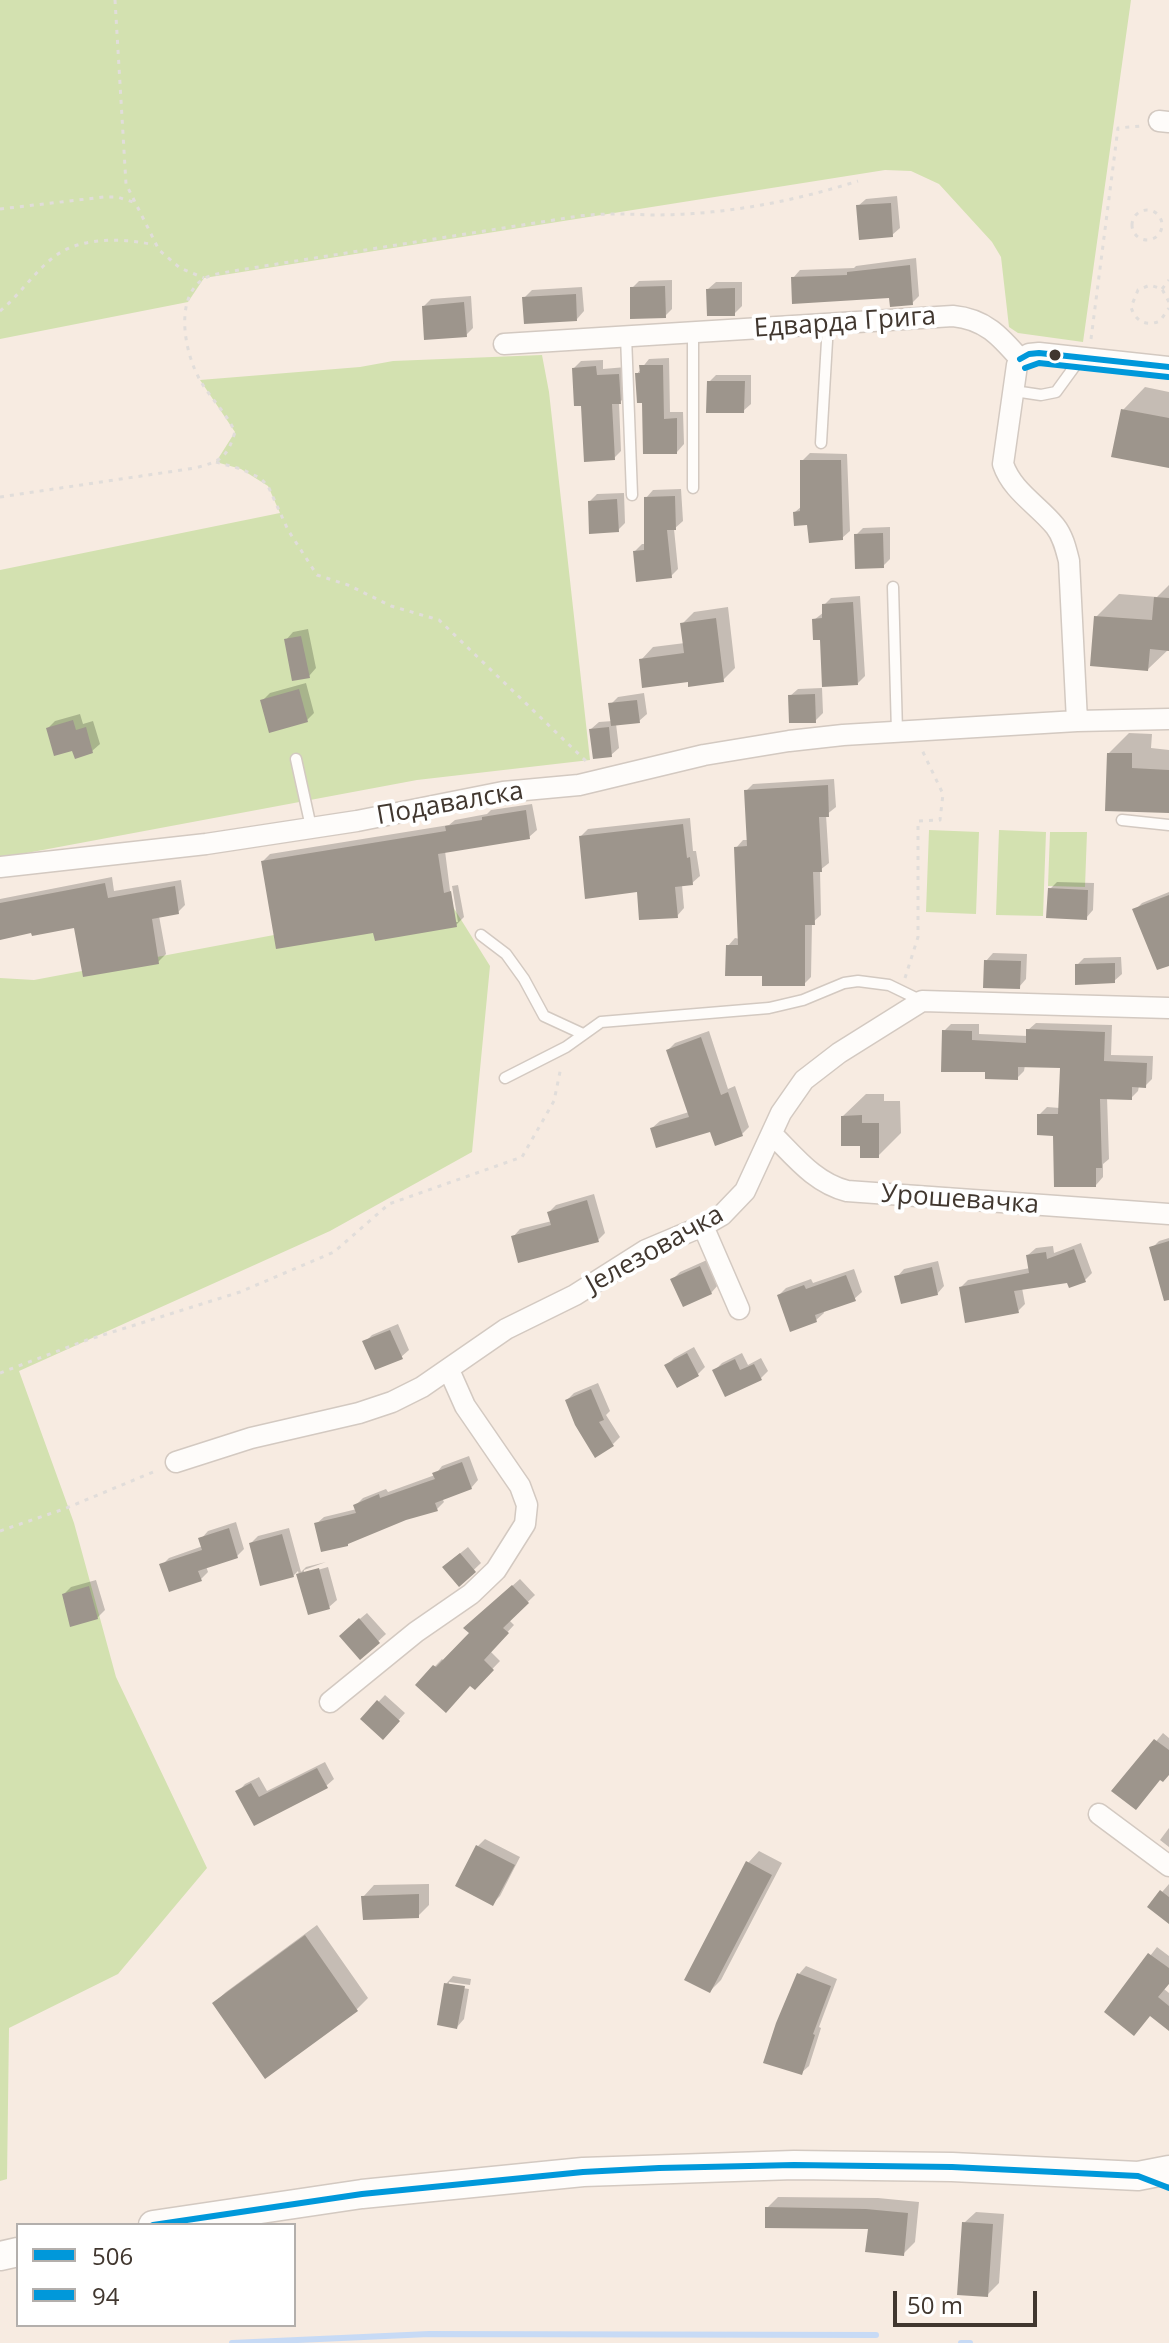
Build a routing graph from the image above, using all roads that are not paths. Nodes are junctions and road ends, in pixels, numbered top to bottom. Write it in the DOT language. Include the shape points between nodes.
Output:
graph roads {
  1 [pos="828,324"];
  2 [pos="693,332"];
  3 [pos="626,336"];
  4 [pos="504,344"];
  5 [pos="1020,359"];
  6 [pos="1084,359"];
  7 [pos="1169,367"];
  8 [pos="1014,391"];
  9 [pos="821,443"];
  10 [pos="693,488"];
  11 [pos="632,495"];
  12 [pos="893,587"];
  13 [pos="1169,719"];
  14 [pos="1077,721"];
  15 [pos="897,732"];
  16 [pos="296,759"];
  17 [pos="1122,820"];
  18 [pos="1169,825"];
  19 [pos="311,827"];
  20 [pos="0,867"];
  21 [pos="481,935"];
  22 [pos="922,1001"];
  23 [pos="1169,1008"];
  24 [pos="583,1034"];
  25 [pos="505,1078"];
  26 [pos="772,1134"];
  27 [pos="1169,1214"];
  28 [pos="703,1226"];
  29 [pos="739,1309"];
  30 [pos="449,1370"];
  31 [pos="176,1462"];
  32 [pos="330,1702"];
  33 [pos="1099,1814"];
  34 [pos="1169,1866"];
  35 [pos="1169,2170"];
  36 [pos="1138,2176"];
  37 [pos="1169,2188"];
  38 [pos="166,2223"];
  1 -- 2 [label="street, Едварда Грига"];
  1 -- 5 [label="street, Едварда Грига" via="968,317 994,330"];
  1 -- 9 [label="lane"];
  2 -- 3 [label="street, Едварда Грига"];
  2 -- 10 [label="lane"];
  3 -- 4 [label="street, Едварда Грига"];
  3 -- 11 [label="lane"];
  5 -- 6 [label="street" via="1034,353"];
  5 -- 8 [label="street"];
  6 -- 7 [label="street"];
  6 -- 8 [label="lane" via="1056,392"];
  8 -- 14 [label="street" via="1003,464 1007,477 1057,527 1069,561"];
  12 -- 15 [label="lane"];
  13 -- 14 [label="street, Подавалска"];
  14 -- 15 [label="street, Подавалска"];
  15 -- 19 [label="street, Подавалска" via="738,748 604,780 503,792"];
  16 -- 19 [label="lane"];
  17 -- 18 [label="lane"];
  19 -- 20 [label="street, Подавалска"];
  21 -- 24 [label="lane" via="506,954 544,1016"];
  22 -- 23 [label="street"];
  22 -- 24 [label="lane" via="902,990 858,981 788,1004 601,1022"];
  22 -- 26 [label="street, Јелезовачка" via="815,1070 788,1102"];
  24 -- 25 [label="lane"];
  26 -- 27 [label="street, Урошевачка" via="832,1188"];
  26 -- 28 [label="street, Јелезовачка" via="745,1191"];
  28 -- 29 [label="street"];
  28 -- 30 [label="street, Јелезовачка" via="646,1250 575,1295 486,1341"];
  30 -- 31 [label="street, Јелезовачка" via="392,1402"];
  30 -- 32 [label="street" via="465,1406 520,1486 527,1505 525,1524 479,1587"];
  33 -- 34 [label="street"];
  35 -- 36 [label="main road"];
  36 -- 37 [label="main road"];
  36 -- 38 [label="main road" via="879,2165 659,2168 362,2194"];
}
